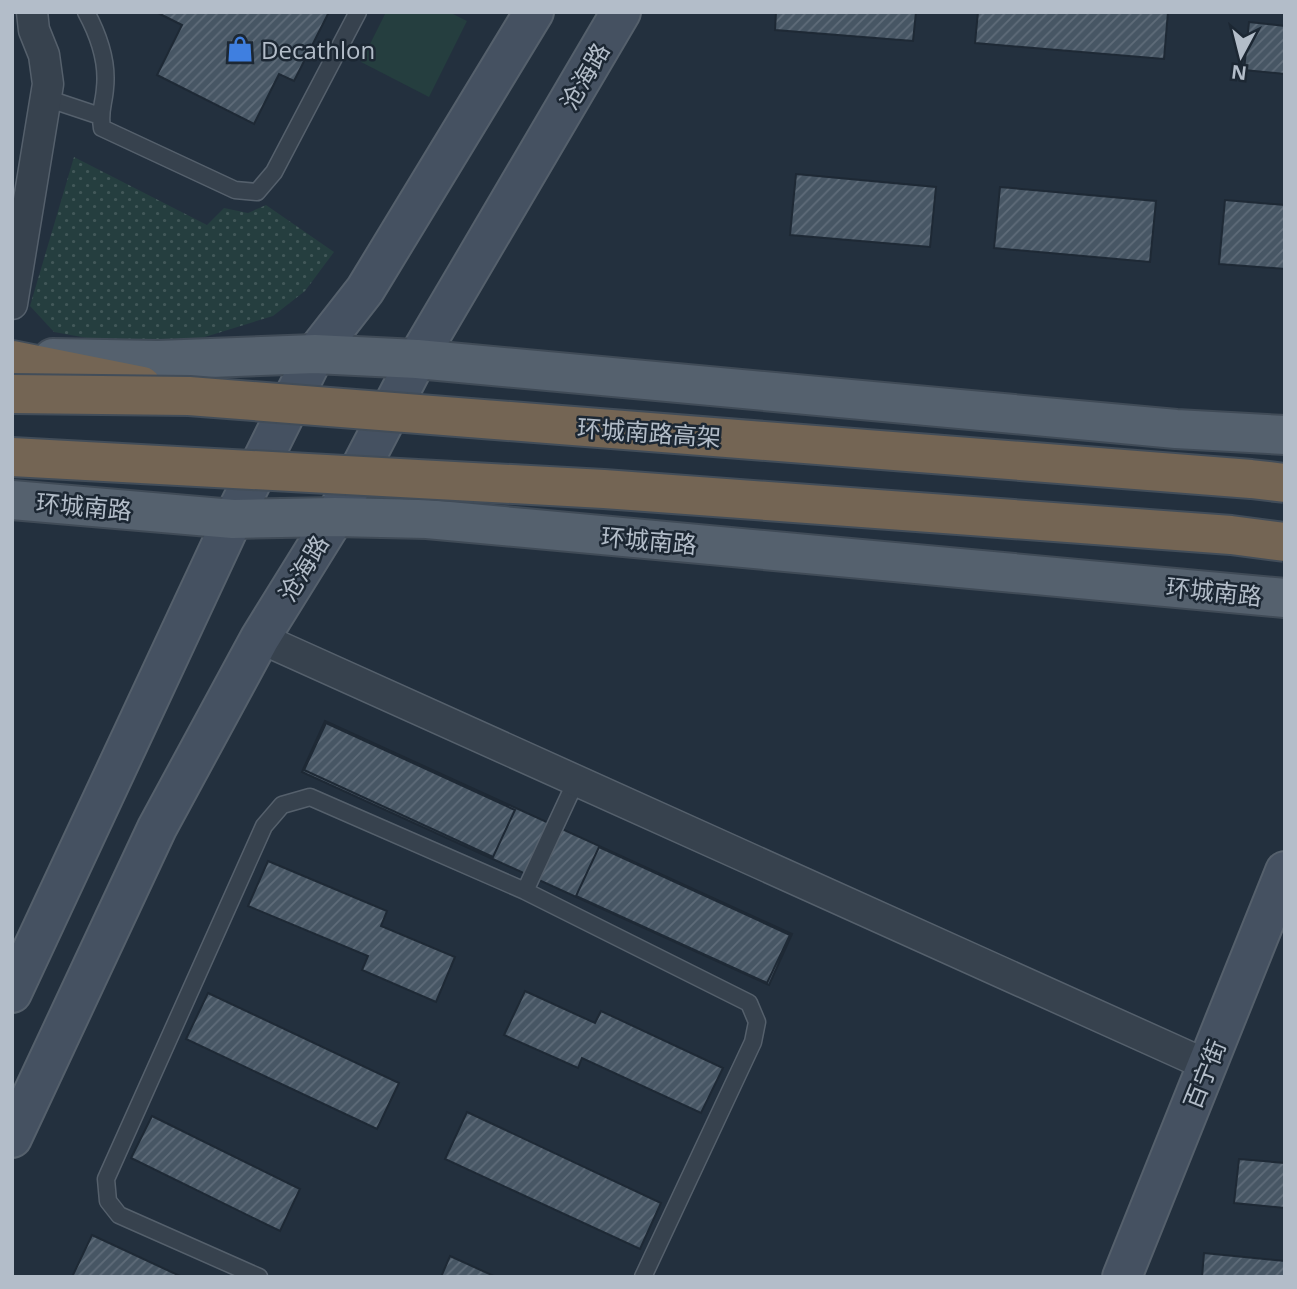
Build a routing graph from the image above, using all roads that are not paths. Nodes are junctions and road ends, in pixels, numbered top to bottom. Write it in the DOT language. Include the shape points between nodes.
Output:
graph roads {
  1 [pos="86,12"];
  2 [pos="358,12"];
  3 [pos="534,12"];
  4 [pos="621,12"];
  5 [pos="26,25"];
  6 [pos="46,98"];
  7 [pos="100,116"];
  8 [pos="12,304"];
  9 [pos="315,355"];
  10 [pos="12,359"];
  11 [pos="417,359"];
  12 [pos="12,394"];
  13 [pos="189,396"];
  14 [pos="1285,435"];
  15 [pos="12,457"];
  16 [pos="1273,481"];
  17 [pos="12,500"];
  18 [pos="335,517"];
  19 [pos="233,519"];
  20 [pos="1285,543"];
  21 [pos="1285,598"];
  22 [pos="260,638"];
  23 [pos="576,781"];
  24 [pos="1285,871"];
  25 [pos="525,891"];
  26 [pos="12,993"];
  27 [pos="1207,1065"];
  28 [pos="12,1138"];
  29 [pos="259,1277"];
  30 [pos="643,1277"];
  31 [pos="1122,1277"];
  1 -- 7 [label="lane" via="106,65"];
  2 -- 7 [label="lane" via="274,172 257,192 235,190 102,128"];
  3 -- 9 [label="main road" via="365,290"];
  4 -- 11 [label="main road, 沧海路"];
  5 -- 6 [label="street" via="44,55"];
  6 -- 7 [label="lane"];
  6 -- 8 [label="street"];
  9 -- 10 [label="main road"];
  9 -- 11 [label="main road"];
  9 -- 19 [label="main road"];
  10 -- 13 [label="highway, bridge"];
  11 -- 14 [label="main road" via="1176,429"];
  11 -- 18 [label="main road, 沧海路"];
  12 -- 13 [label="highway, 环城南路高架, bridge"];
  13 -- 16 [label="highway, 环城南路高架, bridge"];
  15 -- 20 [label="highway, bridge" via="604,489 1231,535"];
  17 -- 19 [label="main road, 环城南路"];
  18 -- 19 [label="main road, 环城南路"];
  18 -- 21 [label="main road, 环城南路" via="426,519"];
  18 -- 22 [label="main road, 沧海路"];
  19 -- 26 [label="main road"];
  22 -- 23 [label="street"];
  22 -- 28 [label="main road, 沧海路" via="158,828"];
  23 -- 25 [label="lane"];
  23 -- 27 [label="street"];
  24 -- 27 [label="main road, 百宁街"];
  25 -- 29 [label="lane" via="310,797 282,805 264,826 106,1179 108,1201 119,1215"];
  25 -- 30 [label="lane" via="749,1003 757,1022 754,1042"];
  27 -- 31 [label="main road, 百宁街"];
}
